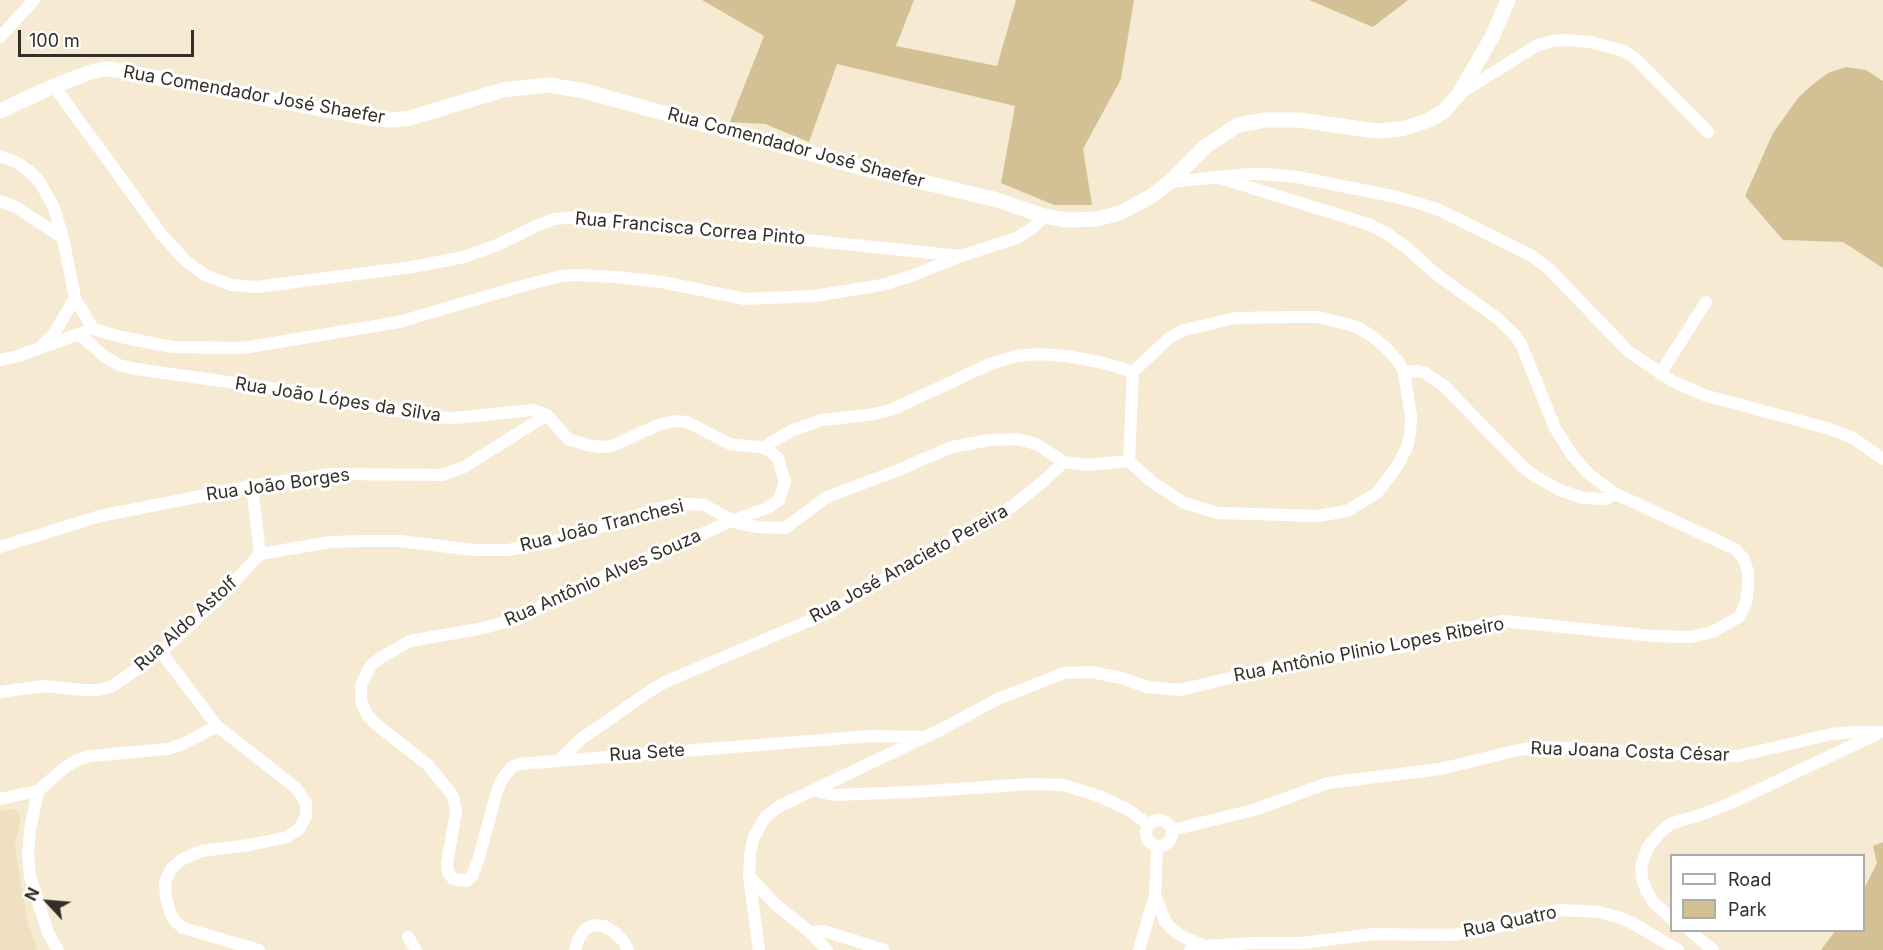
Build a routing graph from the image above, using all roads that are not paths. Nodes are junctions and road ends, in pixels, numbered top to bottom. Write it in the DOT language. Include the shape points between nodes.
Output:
graph roads {
  1 [pos="34,0"];
  2 [pos="1508,0"];
  3 [pos="0,37"];
  4 [pos="54,86"];
  5 [pos="1459,94"];
  6 [pos="0,111"];
  7 [pos="1708,132"];
  8 [pos="0,156"];
  9 [pos="1220,178"];
  10 [pos="1170,182"];
  11 [pos="0,201"];
  12 [pos="1044,216"];
  13 [pos="63,238"];
  14 [pos="961,256"];
  15 [pos="75,298"];
  16 [pos="1706,302"];
  17 [pos="93,328"];
  18 [pos="79,334"];
  19 [pos="40,347"];
  20 [pos="0,360"];
  21 [pos="1133,372"];
  22 [pos="1404,372"];
  23 [pos="1660,374"];
  24 [pos="547,415"];
  25 [pos="766,448"];
  26 [pos="1883,459"];
  27 [pos="1129,461"];
  28 [pos="1064,462"];
  29 [pos="252,486"];
  30 [pos="1616,494"];
  31 [pos="732,521"];
  32 [pos="0,547"];
  33 [pos="260,554"];
  34 [pos="161,652"];
  35 [pos="0,692"];
  36 [pos="217,726"];
  37 [pos="1882,732"];
  38 [pos="922,738"];
  39 [pos="560,759"];
  40 [pos="813,790"];
  41 [pos="38,791"];
  42 [pos="0,799"];
  43 [pos="1149,825"];
  44 [pos="1172,830"];
  45 [pos="1157,847"];
  46 [pos="749,876"];
  47 [pos="453,879"];
  48 [pos="1155,895"];
  49 [pos="1670,918"];
  50 [pos="810,932"];
  51 [pos="1691,932"];
  52 [pos="408,937"];
  53 [pos="1205,946"];
  54 [pos="58,950"];
  55 [pos="259,950"];
  56 [pos="416,950"];
  57 [pos="575,950"];
  58 [pos="628,950"];
  59 [pos="759,950"];
  60 [pos="827,950"];
  61 [pos="884,950"];
  62 [pos="1138,950"];
  63 [pos="1190,950"];
  64 [pos="1678,950"];
  65 [pos="1713,950"];
  1 -- 3 [label="street"];
  2 -- 5 [label="street, Rua Comendador José Shaefer"];
  4 -- 6 [label="street, Rua Comendador José Shaefer"];
  4 -- 12 [label="street, Rua Comendador José Shaefer" via="91,72 116,70 390,120 410,118 502,90 549,85 994,199"];
  4 -- 14 [label="street, Rua Francisca Correa Pinto" via="162,235 205,275 231,285 256,287 454,259 554,219 582,217"];
  5 -- 7 [label="street" via="1536,46 1552,41 1591,42 1635,58"];
  5 -- 10 [label="street, Rua Comendador José Shaefer" via="1440,114 1402,129 1376,131 1299,120 1238,125 1206,146"];
  8 -- 13 [label="street" via="23,167 40,182 54,208"];
  9 -- 10 [label="street"];
  9 -- 23 [label="street" via="1248,174 1297,177 1437,208 1532,256 1563,281 1628,351"];
  9 -- 30 [label="street, Rua Antônio Plinio Lopes Ribeiro" via="1377,228 1497,318 1522,346 1555,428 1572,455"];
  10 -- 12 [label="street, Rua Comendador José Shaefer" via="1120,213 1084,220"];
  11 -- 13 [label="street"];
  12 -- 14 [label="street" via="1017,238"];
  13 -- 15 [label="street"];
  14 -- 17 [label="street" via="882,285 781,299 745,300 662,282 561,276 399,322 243,348 172,347"];
  15 -- 17 [label="street"];
  15 -- 19 [label="street" via="53,335"];
  16 -- 23 [label="street"];
  17 -- 18 [label="street"];
  18 -- 19 [label="street"];
  18 -- 24 [label="street, Rua João Lópes da Silva" via="104,356 136,369 320,395 428,417 525,410"];
  19 -- 20 [label="street"];
  21 -- 22 [label="street" via="1169,338 1184,330 1235,318 1319,317 1357,327 1372,336"];
  21 -- 25 [label="street" via="1066,356 1016,356 891,410 822,420 793,430"];
  21 -- 27 [label="street"];
  22 -- 27 [label="street" via="1411,416 1407,447 1377,493 1347,511 1317,516 1201,510 1169,494"];
  22 -- 30 [label="street" via="1425,373 1443,385 1536,477 1583,498 1605,499"];
  23 -- 26 [label="street" via="1704,395 1830,429 1853,438"];
  24 -- 25 [label="street" via="568,439 586,446 612,446 675,421 687,422 730,444"];
  24 -- 29 [label="street, Rua João Borges" via="464,467 442,475 330,474"];
  25 -- 31 [label="street, Rua Antônio Alves Souza" via="778,458 785,475 782,493 775,504"];
  27 -- 28 [label="street, Rua João Tranchesi" via="1088,465"];
  28 -- 31 [label="street, Rua João Tranchesi" via="1036,444 1018,439 990,440 952,447 826,497 785,528"];
  28 -- 39 [label="street, Rua José Anacieto Pereira" via="1014,505 830,612 650,691 581,739"];
  29 -- 32 [label="street, Rua João Borges" via="100,516"];
  29 -- 33 [label="street"];
  30 -- 38 [label="street, Rua Antônio Plinio Lopes Ribeiro" via="1735,549 1748,572 1746,603 1739,617 1712,632 1691,637 1503,621 1407,646 1287,664 1180,690 1147,687 1091,672 1064,673 998,699"];
  31 -- 33 [label="street, Rua João Tranchesi" via="705,505 672,505 557,541 508,550 360,541"];
  31 -- 47 [label="street, Rua Antônio Alves Souza" via="561,594 520,618 410,641 371,665 361,685 361,701 367,715 428,765 453,796 456,812 447,864"];
  33 -- 34 [label="street, Rua Aldo Astolf"];
  34 -- 35 [label="street, Rua Aldo Astolf" via="111,687 82,690 43,686"];
  34 -- 36 [label="street"];
  36 -- 41 [label="street" via="168,749 77,760"];
  36 -- 55 [label="street" via="296,788 306,803 306,816 299,829 279,840 201,851 181,860 165,882 166,897 174,920 183,928"];
  37 -- 44 [label="street, Rua Joana Costa César" via="1832,734 1738,756 1538,747 1440,769 1328,783 1257,809"];
  37 -- 49 [label="street" via="1731,803 1670,824 1648,848 1641,866 1646,890"];
  38 -- 39 [label="street, Rua Sete" via="872,736"];
  38 -- 40 [label="street"];
  39 -- 47 [label="street, Rua Sete" via="512,767 497,791 472,876 467,881"];
  40 -- 43 [label="street" via="833,795 1063,784 1127,809"];
  40 -- 46 [label="street" via="765,817 753,839"];
  41 -- 42 [label="street"];
  41 -- 54 [label="street" via="30,830 30,876 48,933"];
  43 -- 44 [label="street" via="1160,820"];
  43 -- 45 [label="street" via="1147,840"];
  44 -- 45 [label="street" via="1169,842"];
  45 -- 48 [label="street"];
  46 -- 50 [label="street" via="776,905"];
  46 -- 59 [label="street"];
  48 -- 53 [label="street" via="1173,930"];
  48 -- 62 [label="street"];
  50 -- 60 [label="street"];
  50 -- 61 [label="street" via="824,931"];
  51 -- 65 [label="street"];
  52 -- 56 [label="street"];
  53 -- 63 [label="street, Rua Quatro"];
  53 -- 64 [label="street, Rua Quatro" via="1302,943 1373,934 1452,935 1561,910 1618,917"];
  57 -- 58 [label="street" via="585,929 593,925 614,932"];
}
